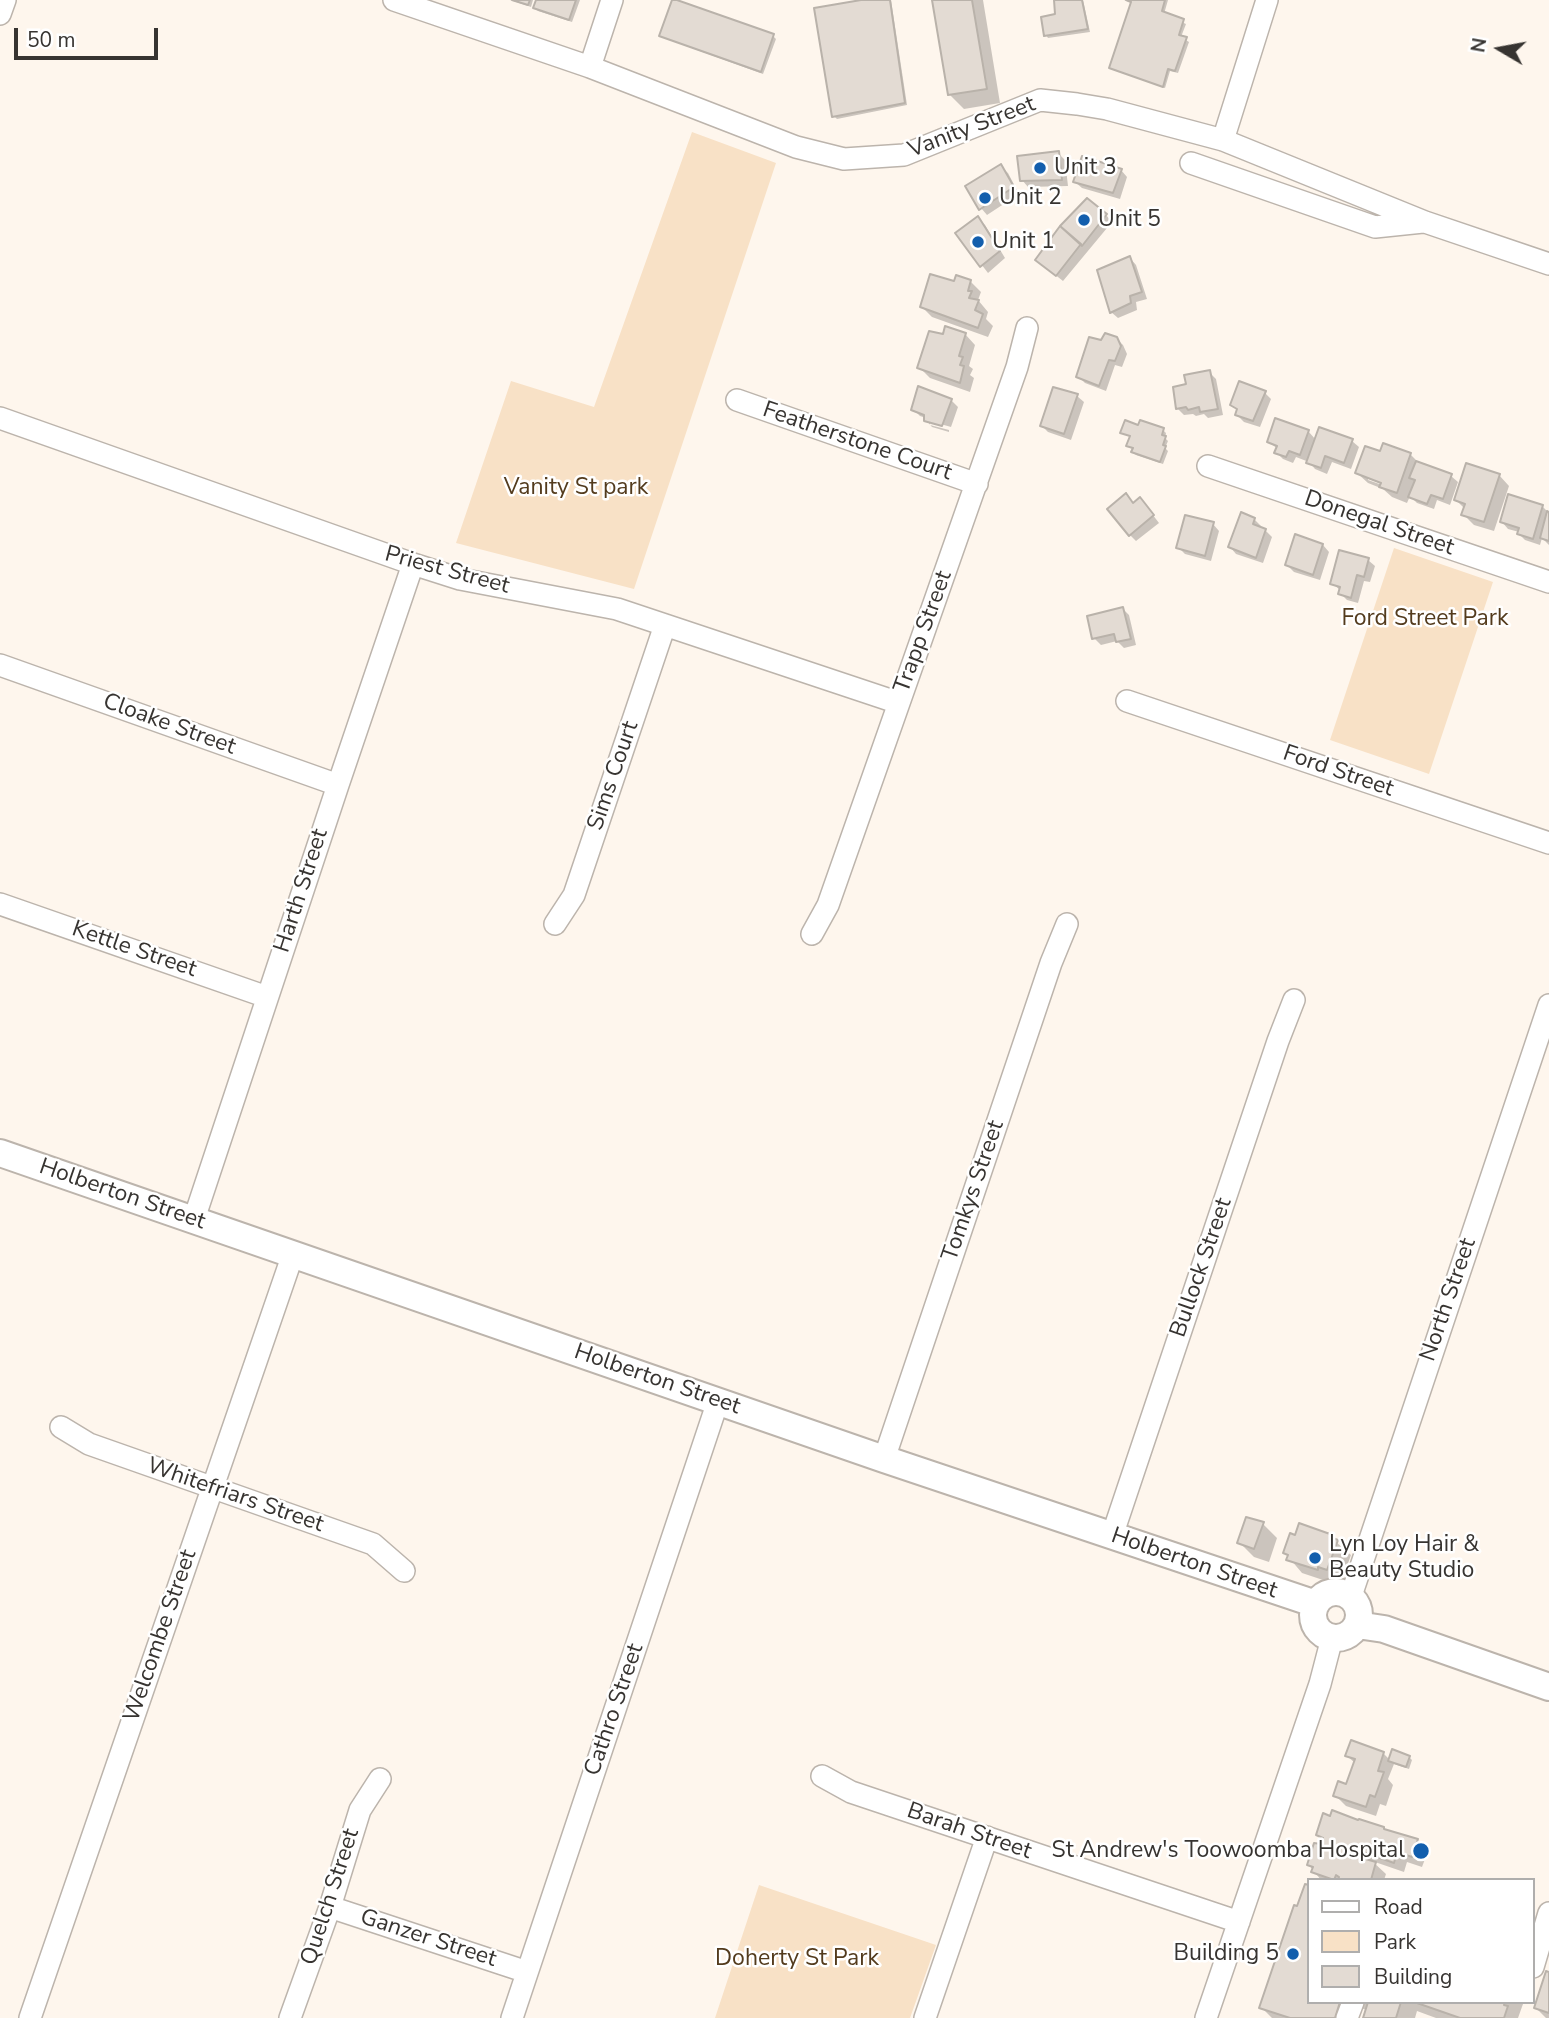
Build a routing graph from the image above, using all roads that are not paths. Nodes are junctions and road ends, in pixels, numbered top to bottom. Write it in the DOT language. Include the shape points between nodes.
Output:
graph roads {
  1 [pos="5,0"];
  2 [pos="394,0"];
  3 [pos="612,0"];
  4 [pos="1267,0"];
  5 [pos="0,14"];
  6 [pos="590,67"];
  7 [pos="1223,140"];
  8 [pos="1191,163"];
  9 [pos="1425,222"];
  10 [pos="1549,264"];
  11 [pos="1027,328"];
  12 [pos="737,400"];
  13 [pos="0,418"];
  14 [pos="1208,466"];
  15 [pos="977,484"];
  16 [pos="413,564"];
  17 [pos="1549,583"];
  18 [pos="665,625"];
  19 [pos="0,665"];
  20 [pos="1127,701"];
  21 [pos="899,703"];
  22 [pos="338,785"];
  23 [pos="1549,843"];
  24 [pos="0,904"];
  25 [pos="555,924"];
  26 [pos="1067,924"];
  27 [pos="812,934"];
  28 [pos="267,997"];
  29 [pos="1294,1000"];
  30 [pos="1549,1005"];
  31 [pos="0,1153"];
  32 [pos="194,1219"];
  33 [pos="293,1254"];
  34 [pos="718,1401"];
  35 [pos="61,1427"];
  36 [pos="884,1459"];
  37 [pos="212,1488"];
  38 [pos="1112,1536"];
  39 [pos="404,1571"];
  40 [pos="1351,1596"];
  41 [pos="1316,1604"];
  42 [pos="1357,1625"];
  43 [pos="1332,1638"];
  44 [pos="1549,1687"];
  45 [pos="821,1776"];
  46 [pos="380,1779"];
  47 [pos="987,1838"];
  48 [pos="330,1907"];
  49 [pos="1549,1913"];
  50 [pos="1239,1922"];
  51 [pos="1535,1960"];
  52 [pos="527,1972"];
  53 [pos="30,2018"];
  54 [pos="290,2018"];
  55 [pos="512,2018"];
  56 [pos="925,2018"];
  57 [pos="1206,2018"];
  1 -- 5 [label="street"];
  2 -- 6 [label="street, Vanity Street"];
  3 -- 6 [label="street"];
  4 -- 7 [label="street"];
  6 -- 7 [label="street, Vanity Street" via="796,147 844,159 904,155 1040,100 1107,109"];
  7 -- 9 [label="street, Vanity Street"];
  8 -- 9 [label="street" via="1376,227"];
  9 -- 10 [label="street, Vanity Street"];
  11 -- 15 [label="street, Trapp Street"];
  12 -- 15 [label="street, Featherstone Court"];
  13 -- 16 [label="street, Priest Street"];
  14 -- 17 [label="street, Donegal Street"];
  15 -- 21 [label="street, Trapp Street"];
  16 -- 18 [label="street, Priest Street" via="460,579 617,609"];
  16 -- 22 [label="street, Harth Street"];
  18 -- 21 [label="street, Priest Street"];
  18 -- 25 [label="street, Sims Court" via="574,895"];
  19 -- 22 [label="street, Cloake Street"];
  20 -- 23 [label="street, Ford Street"];
  21 -- 27 [label="street, Trapp Street" via="828,905"];
  22 -- 28 [label="street, Harth Street"];
  24 -- 28 [label="street, Kettle Street"];
  26 -- 36 [label="street, Tomkys Street"];
  28 -- 32 [label="street, Harth Street"];
  29 -- 38 [label="street, Bullock Street"];
  30 -- 40 [label="street, North Street"];
  31 -- 32 [label="main road, Holberton Street"];
  32 -- 33 [label="main road, Holberton Street"];
  33 -- 34 [label="main road, Holberton Street"];
  33 -- 37 [label="street, Welcombe Street"];
  34 -- 36 [label="main road, Holberton Street"];
  34 -- 52 [label="street, Cathro Street"];
  35 -- 37 [label="street, Whitefriars Street" via="89,1444"];
  36 -- 38 [label="main road, Holberton Street"];
  37 -- 39 [label="street, Whitefriars Street" via="373,1544"];
  37 -- 53 [label="street, Welcombe Street"];
  38 -- 41 [label="main road, Holberton Street"];
  40 -- 41 [label="main road" via="1326,1594"];
  40 -- 42 [label="main road" via="1360,1616"];
  41 -- 43 [label="main road" via="1313,1617 1317,1628"];
  42 -- 43 [label="main road" via="1350,1634"];
  42 -- 44 [label="main road" via="1384,1629"];
  43 -- 50 [label="street"];
  45 -- 47 [label="street, Barah Street" via="851,1792"];
  46 -- 48 [label="street, Quelch Street" via="360,1810"];
  47 -- 50 [label="street, Barah Street"];
  47 -- 56 [label="street"];
  48 -- 52 [label="street, Ganzer Street"];
  48 -- 54 [label="street, Quelch Street"];
  49 -- 51 [label="street"];
  50 -- 57 [label="street"];
  52 -- 55 [label="street, Cathro Street"];
}
